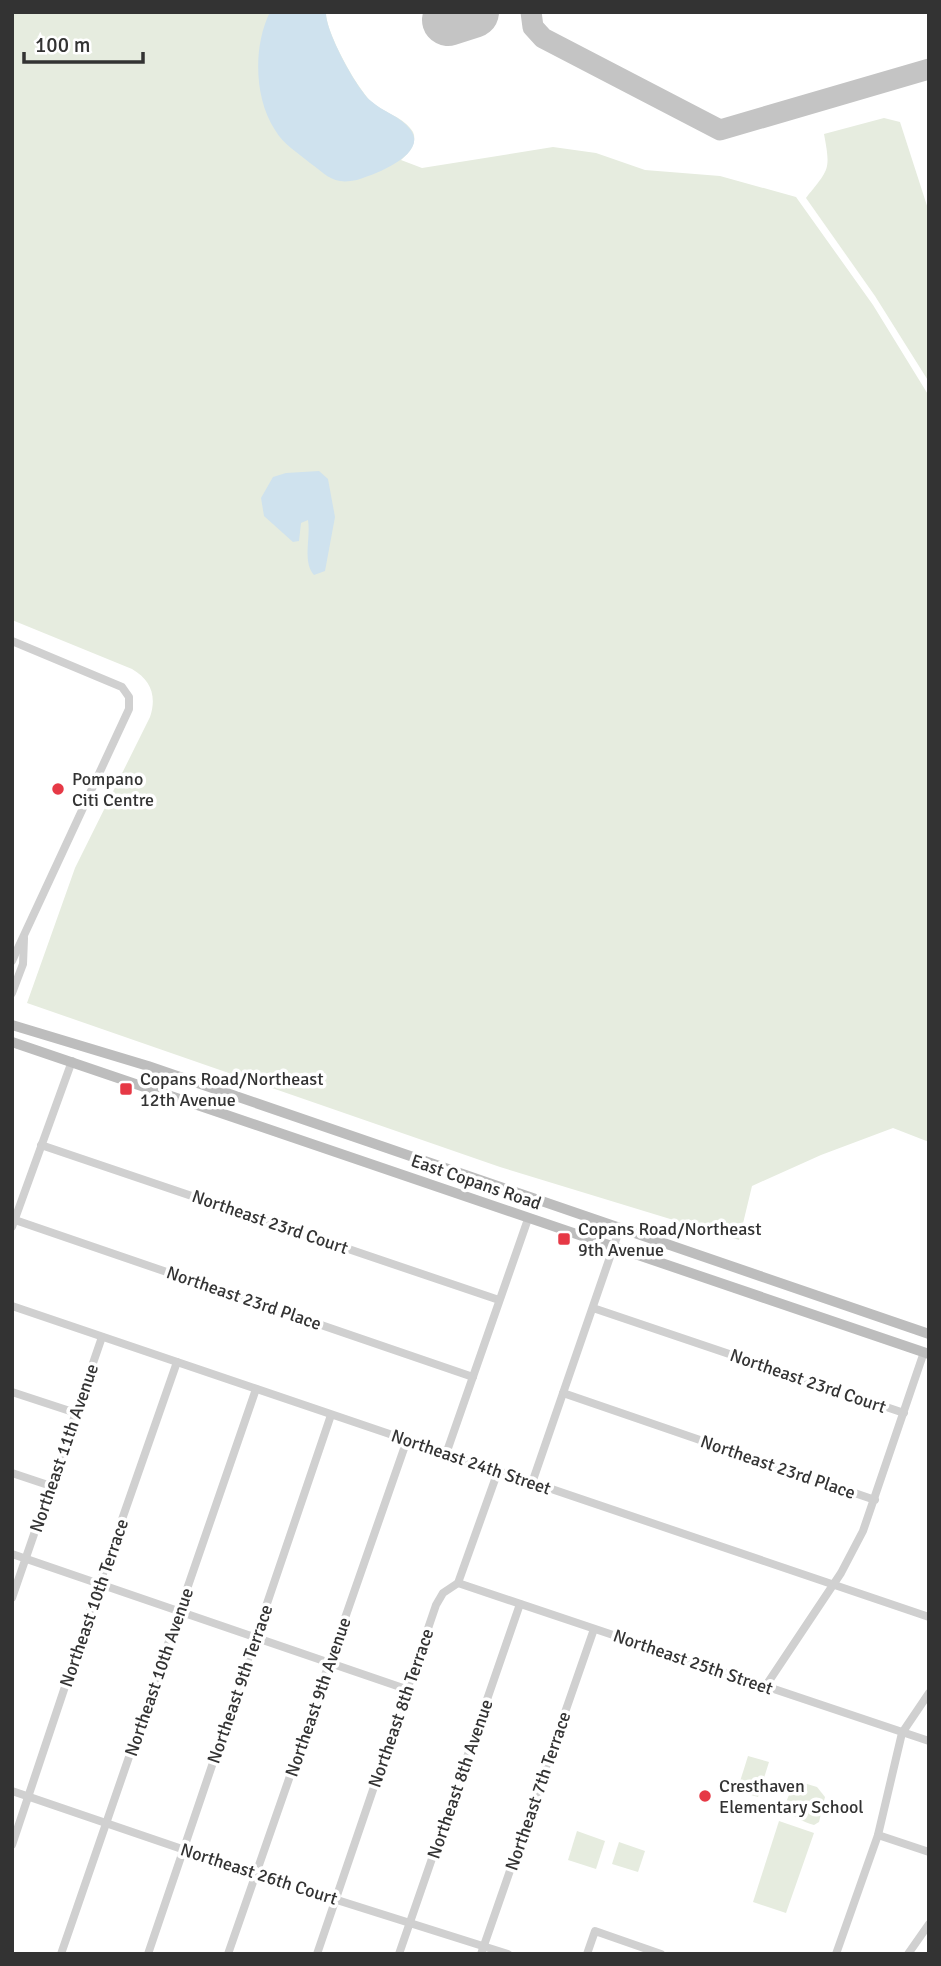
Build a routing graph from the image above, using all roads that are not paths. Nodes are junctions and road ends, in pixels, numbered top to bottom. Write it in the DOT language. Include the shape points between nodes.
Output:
graph roads {
  1 [pos="12,641"];
  2 [pos="24,938"];
  3 [pos="12,961"];
  4 [pos="12,993"];
  5 [pos="12,1025"];
  6 [pos="12,1042"];
  7 [pos="72,1060"];
  8 [pos="41,1144"];
  9 [pos="528,1219"];
  10 [pos="13,1223"];
  11 [pos="620,1228"];
  12 [pos="613,1247"];
  13 [pos="499,1300"];
  14 [pos="12,1307"];
  15 [pos="593,1308"];
  16 [pos="929,1334"];
  17 [pos="102,1337"];
  18 [pos="926,1353"];
  19 [pos="177,1362"];
  20 [pos="472,1377"];
  21 [pos="256,1389"];
  22 [pos="12,1392"];
  23 [pos="563,1393"];
  24 [pos="76,1413"];
  25 [pos="904,1413"];
  26 [pos="331,1415"];
  27 [pos="407,1440"];
  28 [pos="446,1454"];
  29 [pos="498,1471"];
  30 [pos="12,1473"];
  31 [pos="532,1483"];
  32 [pos="51,1486"];
  33 [pos="875,1500"];
  34 [pos="12,1554"];
  35 [pos="26,1558"];
  36 [pos="458,1583"];
  37 [pos="99,1584"];
  38 [pos="834,1585"];
  39 [pos="12,1598"];
  40 [pos="520,1604"];
  41 [pos="181,1612"];
  42 [pos="929,1617"];
  43 [pos="594,1629"];
  44 [pos="256,1637"];
  45 [pos="330,1663"];
  46 [pos="765,1687"];
  47 [pos="406,1689"];
  48 [pos="929,1693"];
  49 [pos="902,1733"];
  50 [pos="929,1741"];
  51 [pos="12,1791"];
  52 [pos="29,1796"];
  53 [pos="106,1823"];
  54 [pos="878,1835"];
  55 [pos="12,1845"];
  56 [pos="184,1850"];
  57 [pos="929,1852"];
  58 [pos="255,1874"];
  59 [pos="336,1899"];
  60 [pos="410,1923"];
  61 [pos="929,1924"];
  62 [pos="482,1950"];
  63 [pos="61,1954"];
  64 [pos="148,1954"];
  65 [pos="228,1954"];
  66 [pos="317,1954"];
  67 [pos="399,1954"];
  68 [pos="508,1954"];
  69 [pos="587,1954"];
  70 [pos="661,1954"];
  71 [pos="836,1954"];
  72 [pos="908,1954"];
  1 -- 2 [label="street" via="122,687 129,697 129,709"];
  2 -- 3 [label="street"];
  2 -- 4 [label="street" via="23,964"];
  5 -- 11 [label="main road, East Copans Road" via="148,1066"];
  6 -- 7 [label="main road, East Copans Road"];
  7 -- 8 [label="street"];
  7 -- 9 [label="main road, East Copans Road"];
  8 -- 10 [label="street"];
  8 -- 13 [label="street, Northeast 23rd Court"];
  9 -- 12 [label="main road, East Copans Road"];
  9 -- 13 [label="street"];
  10 -- 20 [label="street, Northeast 23rd Place"];
  11 -- 12 [label="street"];
  11 -- 16 [label="main road, East Copans Road"];
  12 -- 15 [label="street"];
  12 -- 18 [label="main road, East Copans Road"];
  13 -- 20 [label="street"];
  14 -- 17 [label="street, Northeast 24th Street"];
  15 -- 23 [label="street"];
  15 -- 25 [label="street, Northeast 23rd Court"];
  17 -- 19 [label="street, Northeast 24th Street"];
  17 -- 24 [label="street, Northeast 11th Avenue"];
  18 -- 25 [label="street"];
  19 -- 21 [label="street, Northeast 24th Street"];
  19 -- 37 [label="street, Northeast 10th Terrace"];
  20 -- 28 [label="street"];
  21 -- 26 [label="street, Northeast 24th Street"];
  21 -- 41 [label="street, Northeast 10th Avenue"];
  22 -- 24 [label="street"];
  23 -- 31 [label="street"];
  23 -- 33 [label="street, Northeast 23rd Place"];
  24 -- 32 [label="street, Northeast 11th Avenue"];
  25 -- 33 [label="street"];
  26 -- 27 [label="street, Northeast 24th Street"];
  26 -- 44 [label="street, Northeast 9th Terrace"];
  27 -- 28 [label="street, Northeast 24th Street"];
  27 -- 45 [label="street, Northeast 9th Avenue"];
  28 -- 29 [label="street, Northeast 24th Street"];
  29 -- 31 [label="street, Northeast 24th Street"];
  29 -- 36 [label="street, Northeast 8th Terrace"];
  30 -- 32 [label="street"];
  31 -- 38 [label="street, Northeast 24th Street"];
  32 -- 35 [label="street, Northeast 11th Avenue"];
  33 -- 38 [label="street"];
  34 -- 35 [label="street"];
  35 -- 37 [label="street"];
  35 -- 39 [label="street, Northeast 11th Avenue"];
  36 -- 40 [label="street, Northeast 25th Street"];
  36 -- 47 [label="street, Northeast 8th Terrace" via="443,1593 436,1605"];
  37 -- 41 [label="street"];
  37 -- 52 [label="street, Northeast 10th Terrace"];
  38 -- 42 [label="street, Northeast 24th Street"];
  38 -- 46 [label="street"];
  40 -- 43 [label="street, Northeast 25th Street"];
  40 -- 60 [label="street, Northeast 8th Avenue"];
  41 -- 44 [label="street"];
  41 -- 53 [label="street, Northeast 10th Avenue"];
  43 -- 46 [label="street, Northeast 25th Street"];
  43 -- 62 [label="street, Northeast 7th Terrace"];
  44 -- 45 [label="street"];
  44 -- 56 [label="street, Northeast 9th Terrace"];
  45 -- 47 [label="street"];
  45 -- 58 [label="street, Northeast 9th Avenue"];
  46 -- 49 [label="street, Northeast 25th Street"];
  47 -- 59 [label="street, Northeast 8th Terrace"];
  48 -- 49 [label="street"];
  49 -- 50 [label="street, Northeast 25th Street"];
  49 -- 54 [label="street"];
  51 -- 52 [label="street, Northeast 26th Court"];
  52 -- 53 [label="street, Northeast 26th Court"];
  52 -- 55 [label="street, Northeast 10th Terrace"];
  53 -- 56 [label="street, Northeast 26th Court"];
  53 -- 63 [label="street, Northeast 10th Avenue"];
  54 -- 57 [label="street"];
  54 -- 71 [label="street"];
  56 -- 58 [label="street, Northeast 26th Court"];
  56 -- 64 [label="street, Northeast 9th Terrace"];
  58 -- 59 [label="street, Northeast 26th Court"];
  58 -- 65 [label="street, Northeast 9th Avenue"];
  59 -- 60 [label="street, Northeast 26th Court"];
  59 -- 66 [label="street, Northeast 8th Terrace"];
  60 -- 62 [label="street, Northeast 26th Court"];
  60 -- 67 [label="street, Northeast 8th Avenue"];
  61 -- 72 [label="street"];
  62 -- 68 [label="street, Northeast 26th Court"];
  69 -- 70 [label="street" via="595,1931"];
}
